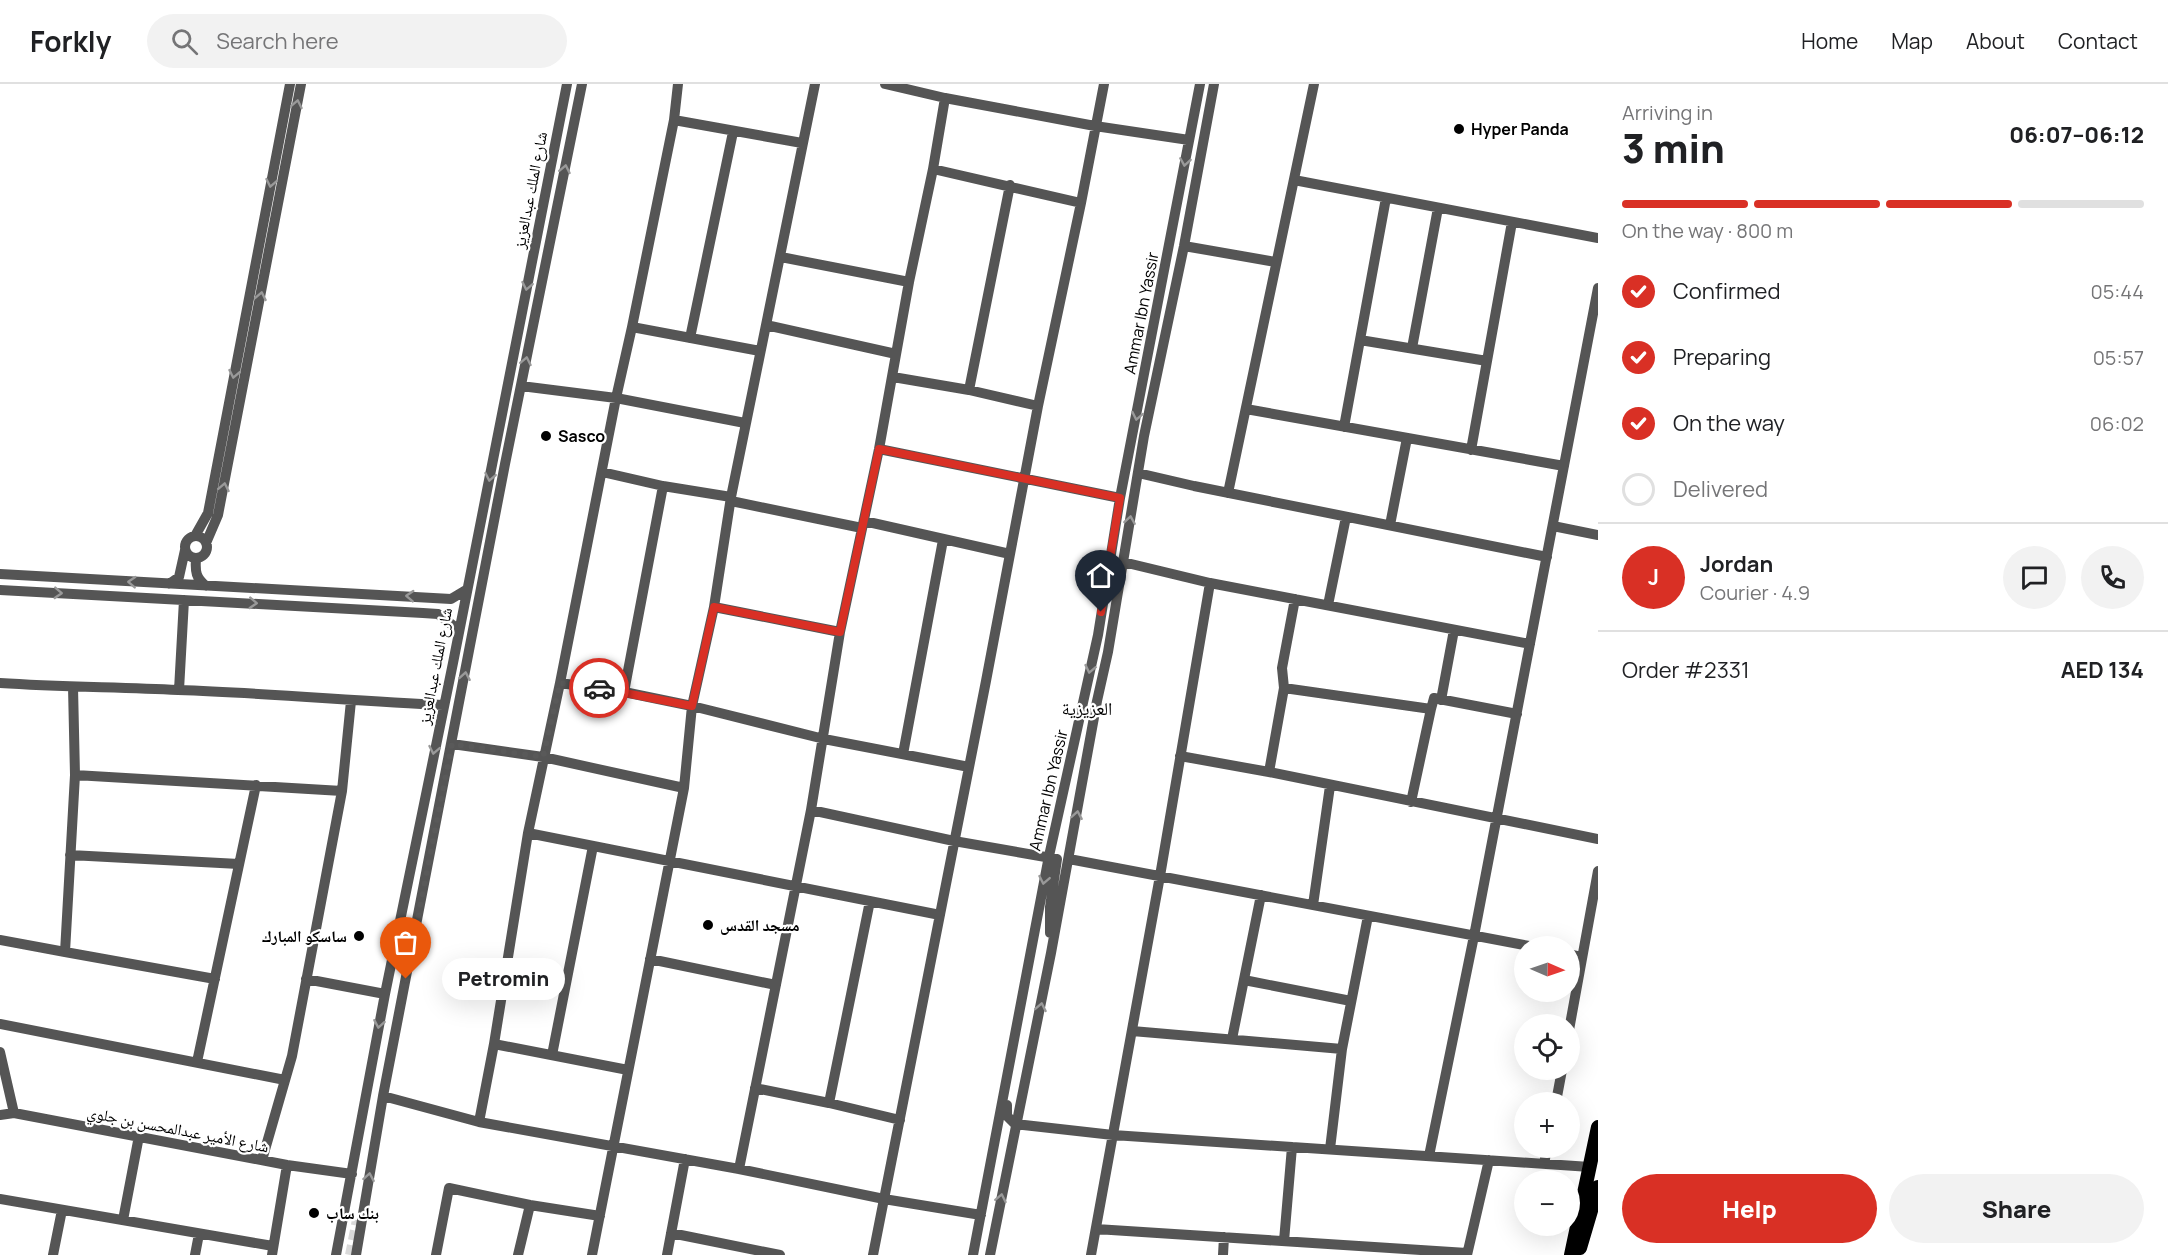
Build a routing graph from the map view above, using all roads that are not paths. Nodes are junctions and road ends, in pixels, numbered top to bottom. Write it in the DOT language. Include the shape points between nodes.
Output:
graph roads {
  1 [pos="290,84"];
  2 [pos="301,84"];
  3 [pos="567,84"];
  4 [pos="582,84"];
  5 [pos="678,84"];
  6 [pos="815,84"];
  7 [pos="888,84"];
  8 [pos="1104,84"];
  9 [pos="1200,84"];
  10 [pos="1214,84"];
  11 [pos="1314,84"];
  12 [pos="945,98"];
  13 [pos="674,120"];
  14 [pos="1095,126"];
  15 [pos="733,132"];
  16 [pos="1189,140"];
  17 [pos="801,143"];
  18 [pos="933,169"];
  19 [pos="1294,180"];
  20 [pos="1010,185"];
  21 [pos="1386,198"];
  22 [pos="1081,203"];
  23 [pos="1438,208"];
  24 [pos="1512,222"];
  25 [pos="1598,238"];
  26 [pos="1184,246"];
  27 [pos="781,257"];
  28 [pos="1276,262"];
  29 [pos="909,282"];
  30 [pos="1598,288"];
  31 [pos="766,325"];
  32 [pos="633,327"];
  33 [pos="690,338"];
  34 [pos="1360,340"];
  35 [pos="1412,348"];
  36 [pos="760,351"];
  37 [pos="896,354"];
  38 [pos="1487,361"];
  39 [pos="893,377"];
  40 [pos="521,387"];
  41 [pos="969,390"];
  42 [pos="616,398"];
  43 [pos="1038,406"];
  44 [pos="1245,409"];
  45 [pos="745,423"];
  46 [pos="1344,427"];
  47 [pos="1407,438"];
  48 [pos="879,449"];
  49 [pos="1471,450"];
  50 [pos="1564,466"];
  51 [pos="602,472"];
  52 [pos="1138,473"];
  53 [pos="1024,477"];
  54 [pos="663,486"];
  55 [pos="1228,493"];
  56 [pos="1120,498"];
  57 [pos="731,499"];
  58 [pos="1346,517"];
  59 [pos="863,525"];
  60 [pos="1390,525"];
  61 [pos="1553,526"];
  62 [pos="1598,535"];
  63 [pos="195,536"];
  64 [pos="943,540"];
  65 [pos="206,543"];
  66 [pos="185,550"];
  67 [pos="1010,554"];
  68 [pos="1547,557"];
  69 [pos="196,559"];
  70 [pos="1123,562"];
  71 [pos="0,574"];
  72 [pos="1210,583"];
  73 [pos="169,584"];
  74 [pos="206,586"];
  75 [pos="0,590"];
  76 [pos="466,590"];
  77 [pos="440,598"];
  78 [pos="1295,599"];
  79 [pos="184,600"];
  80 [pos="1328,605"];
  81 [pos="714,607"];
  82 [pos="438,614"];
  83 [pos="459,630"];
  84 [pos="1454,630"];
  85 [pos="840,632"];
  86 [pos="1530,644"];
  87 [pos="0,683"];
  88 [pos="560,683"];
  89 [pos="73,687"];
  90 [pos="1284,688"];
  91 [pos="179,690"];
  92 [pos="624,692"];
  93 [pos="1441,700"];
  94 [pos="351,701"];
  95 [pos="443,705"];
  96 [pos="692,706"];
  97 [pos="1431,709"];
  98 [pos="1517,714"];
  99 [pos="824,739"];
  100 [pos="452,744"];
  101 [pos="903,754"];
  102 [pos="1180,756"];
  103 [pos="543,757"];
  104 [pos="969,767"];
  105 [pos="1269,772"];
  106 [pos="75,775"];
  107 [pos="256,785"];
  108 [pos="1330,786"];
  109 [pos="684,788"];
  110 [pos="342,791"];
  111 [pos="1411,802"];
  112 [pos="811,810"];
  113 [pos="1497,818"];
  114 [pos="528,832"];
  115 [pos="1598,839"];
  116 [pos="954,841"];
  117 [pos="593,846"];
  118 [pos="70,855"];
  119 [pos="1049,856"];
  120 [pos="1069,859"];
  121 [pos="669,861"];
  122 [pos="239,864"];
  123 [pos="1598,871"];
  124 [pos="1160,876"];
  125 [pos="796,886"];
  126 [pos="1261,896"];
  127 [pos="870,901"];
  128 [pos="1313,905"];
  129 [pos="940,915"];
  130 [pos="1368,916"];
  131 [pos="1474,936"];
  132 [pos="0,940"];
  133 [pos="1514,943"];
  134 [pos="64,952"];
  135 [pos="1582,957"];
  136 [pos="650,959"];
  137 [pos="1050,961"];
  138 [pos="215,979"];
  139 [pos="306,979"];
  140 [pos="1244,980"];
  141 [pos="776,985"];
  142 [pos="385,994"];
  143 [pos="1351,1001"];
  144 [pos="1572,1014"];
  145 [pos="0,1024"];
  146 [pos="1132,1031"];
  147 [pos="1232,1039"];
  148 [pos="494,1044"];
  149 [pos="1342,1048"];
  150 [pos="0,1052"];
  151 [pos="552,1055"];
  152 [pos="1011,1058"];
  153 [pos="198,1062"];
  154 [pos="628,1070"];
  155 [pos="285,1080"];
  156 [pos="755,1088"];
  157 [pos="383,1096"];
  158 [pos="829,1103"];
  159 [pos="14,1113"];
  160 [pos="0,1115"];
  161 [pos="900,1120"];
  162 [pos="479,1122"];
  163 [pos="1015,1124"];
  164 [pos="1598,1127"];
  165 [pos="1113,1135"];
  166 [pos="139,1136"];
  167 [pos="614,1145"];
  168 [pos="1292,1147"];
  169 [pos="1330,1149"];
  170 [pos="1429,1156"];
  171 [pos="1545,1158"];
  172 [pos="685,1159"];
  173 [pos="262,1160"];
  174 [pos="1489,1160"];
  175 [pos="1544,1164"];
  176 [pos="287,1165"];
  177 [pos="1590,1167"];
  178 [pos="739,1169"];
  179 [pos="352,1174"];
  180 [pos="1598,1187"];
  181 [pos="0,1199"];
  182 [pos="884,1199"];
  183 [pos="530,1205"];
  184 [pos="62,1210"];
  185 [pos="981,1215"];
  186 [pos="600,1216"];
  187 [pos="123,1220"];
  188 [pos="1096,1229"];
  189 [pos="671,1233"];
  190 [pos="199,1234"];
  191 [pos="1224,1237"];
  192 [pos="1284,1241"];
  193 [pos="273,1251"];
  194 [pos="1369,1251"];
  195 [pos="1467,1254"];
  196 [pos="53,1255"];
  197 [pos="195,1255"];
  198 [pos="335,1255"];
  199 [pos="356,1255"];
  200 [pos="436,1255"];
  201 [pos="518,1255"];
  202 [pos="592,1255"];
  203 [pos="667,1255"];
  204 [pos="780,1255"];
  205 [pos="873,1255"];
  206 [pos="973,1255"];
  207 [pos="990,1255"];
  208 [pos="1091,1255"];
  209 [pos="1223,1255"];
  210 [pos="1571,1255"];
  211 [pos="1577,1255"];
  1 -- 63 [label="street, one-way" via="208,513"];
  65 -- 2 [label="street, one-way" via="218,515"];
  3 -- 76 [label="street, شارع الملك عبدالعزيز, one-way"];
  40 -- 4 [label="street, شارع الملك عبدالعزيز, one-way"];
  5 -- 13 [label="street"];
  6 -- 17 [label="street"];
  7 -- 12 [label="street"];
  8 -- 14 [label="street"];
  9 -- 16 [label="street, Ammar Ibn Yassir"];
  10 -- 26 [label="street, Ammar Ibn Yassir"];
  11 -- 19 [label="street"];
  12 -- 14 [label="street"];
  12 -- 18 [label="street"];
  13 -- 15 [label="street"];
  13 -- 32 [label="street"];
  14 -- 16 [label="street"];
  14 -- 22 [label="street"];
  15 -- 17 [label="street"];
  15 -- 33 [label="street"];
  16 -- 56 [label="street, Ammar Ibn Yassir, one-way"];
  17 -- 27 [label="street"];
  18 -- 20 [label="street"];
  18 -- 29 [label="street"];
  19 -- 21 [label="street"];
  19 -- 28 [label="street"];
  20 -- 22 [label="street"];
  20 -- 41 [label="street"];
  21 -- 23 [label="street"];
  21 -- 34 [label="street"];
  22 -- 43 [label="street"];
  23 -- 24 [label="street"];
  23 -- 35 [label="street"];
  24 -- 25 [label="street"];
  24 -- 38 [label="street"];
  26 -- 28 [label="street"];
  26 -- 52 [label="street, Ammar Ibn Yassir"];
  27 -- 29 [label="street"];
  27 -- 31 [label="street"];
  28 -- 44 [label="street"];
  29 -- 37 [label="street"];
  30 -- 50 [label="street"];
  31 -- 36 [label="street"];
  31 -- 37 [label="street"];
  32 -- 33 [label="street"];
  32 -- 42 [label="street"];
  33 -- 36 [label="street"];
  34 -- 35 [label="street"];
  34 -- 46 [label="street"];
  35 -- 38 [label="street"];
  36 -- 45 [label="street"];
  37 -- 39 [label="street"];
  38 -- 49 [label="street"];
  39 -- 41 [label="street"];
  39 -- 48 [label="street"];
  40 -- 42 [label="street"];
  100 -- 40 [label="street, شارع الملك عبدالعزيز, one-way"];
  41 -- 43 [label="street"];
  42 -- 45 [label="street"];
  42 -- 51 [label="street"];
  43 -- 53 [label="street"];
  44 -- 46 [label="street"];
  44 -- 55 [label="street"];
  45 -- 57 [label="street"];
  46 -- 47 [label="street"];
  47 -- 49 [label="street"];
  47 -- 60 [label="street"];
  48 -- 53 [label="street"];
  48 -- 59 [label="street"];
  49 -- 50 [label="street"];
  50 -- 61 [label="street"];
  51 -- 54 [label="street"];
  51 -- 88 [label="street"];
  52 -- 55 [label="street"];
  70 -- 52 [label="street, Ammar Ibn Yassir, one-way"];
  53 -- 56 [label="street"];
  53 -- 67 [label="street"];
  54 -- 57 [label="street"];
  54 -- 92 [label="street"];
  55 -- 58 [label="street"];
  56 -- 119 [label="street, Ammar Ibn Yassir, one-way" via="1098,635"];
  57 -- 59 [label="street"];
  57 -- 81 [label="street"];
  58 -- 60 [label="street"];
  58 -- 80 [label="street"];
  59 -- 64 [label="street"];
  59 -- 85 [label="street"];
  60 -- 68 [label="street"];
  61 -- 62 [label="street"];
  61 -- 68 [label="street"];
  63 -- 65 [label="street"];
  63 -- 66 [label="street" via="186,542"];
  64 -- 67 [label="street"];
  64 -- 101 [label="street"];
  65 -- 69 [label="street" via="206,553"];
  66 -- 69 [label="street"];
  66 -- 73 [label="street" via="179,577"];
  67 -- 104 [label="street"];
  68 -- 86 [label="street"];
  69 -- 74 [label="street" via="196,574"];
  70 -- 72 [label="street"];
  120 -- 70 [label="street, Ammar Ibn Yassir, one-way"];
  73 -- 71 [label="street, one-way"];
  72 -- 78 [label="street"];
  72 -- 102 [label="street"];
  73 -- 74 [label="street"];
  77 -- 74 [label="street, one-way"];
  75 -- 79 [label="street, one-way"];
  76 -- 77 [label="street" via="455,598"];
  76 -- 83 [label="street, شارع الملك عبدالعزيز"];
  77 -- 82 [label="street"];
  78 -- 80 [label="street"];
  78 -- 90 [label="street" via="1281,668"];
  79 -- 82 [label="street, one-way"];
  79 -- 91 [label="street"];
  80 -- 84 [label="street"];
  81 -- 85 [label="street"];
  81 -- 96 [label="street"];
  82 -- 83 [label="street"];
  83 -- 95 [label="street, شارع الملك عبدالعزيز"];
  84 -- 86 [label="street"];
  84 -- 93 [label="street"];
  85 -- 99 [label="street"];
  86 -- 98 [label="street"];
  87 -- 89 [label="street"];
  88 -- 92 [label="street"];
  88 -- 103 [label="street"];
  89 -- 91 [label="street"];
  89 -- 106 [label="street"];
  90 -- 97 [label="street"];
  90 -- 105 [label="street"];
  91 -- 94 [label="street"];
  92 -- 96 [label="street"];
  93 -- 97 [label="street" via="1434,698"];
  93 -- 98 [label="street"];
  94 -- 95 [label="street"];
  94 -- 110 [label="street"];
  95 -- 142 [label="street, شارع الملك عبدالعزيز, one-way"];
  96 -- 99 [label="street"];
  96 -- 109 [label="street"];
  97 -- 111 [label="street"];
  98 -- 113 [label="street"];
  99 -- 101 [label="street"];
  99 -- 112 [label="street"];
  100 -- 103 [label="street"];
  100 -- 157 [label="street, شارع الملك عبدالعزيز"];
  101 -- 104 [label="street"];
  102 -- 105 [label="street"];
  102 -- 124 [label="street"];
  103 -- 109 [label="street"];
  103 -- 114 [label="street"];
  104 -- 116 [label="street"];
  105 -- 108 [label="street"];
  106 -- 107 [label="street"];
  106 -- 118 [label="street"];
  107 -- 110 [label="street"];
  107 -- 122 [label="street"];
  108 -- 111 [label="street"];
  108 -- 128 [label="street"];
  109 -- 121 [label="street"];
  110 -- 139 [label="street"];
  111 -- 113 [label="street"];
  112 -- 116 [label="street"];
  112 -- 125 [label="street"];
  113 -- 115 [label="street"];
  113 -- 131 [label="street"];
  114 -- 117 [label="street"];
  114 -- 148 [label="street"];
  116 -- 119 [label="street"];
  116 -- 129 [label="street"];
  117 -- 121 [label="street"];
  117 -- 151 [label="street"];
  118 -- 122 [label="street"];
  118 -- 134 [label="street"];
  119 -- 137 [label="street" via="1057,859 1050,907"];
  119 -- 152 [label="street, Ammar Ibn Yassir, one-way"];
  120 -- 124 [label="street"];
  120 -- 137 [label="street, Ammar Ibn Yassir"];
  121 -- 125 [label="street"];
  121 -- 136 [label="street"];
  122 -- 138 [label="street"];
  123 -- 135 [label="street"];
  124 -- 126 [label="street"];
  124 -- 146 [label="street"];
  125 -- 127 [label="street"];
  125 -- 141 [label="street"];
  126 -- 128 [label="street"];
  126 -- 140 [label="street"];
  127 -- 129 [label="street"];
  127 -- 158 [label="street"];
  128 -- 130 [label="street"];
  129 -- 161 [label="street"];
  130 -- 131 [label="street"];
  130 -- 143 [label="street"];
  131 -- 133 [label="street"];
  131 -- 170 [label="street"];
  132 -- 134 [label="street"];
  134 -- 138 [label="street"];
  135 -- 144 [label="street"];
  136 -- 141 [label="street"];
  136 -- 154 [label="street"];
  163 -- 137 [label="street, Ammar Ibn Yassir, one-way"];
  138 -- 153 [label="street"];
  139 -- 142 [label="street"];
  139 -- 155 [label="street"];
  140 -- 143 [label="street"];
  140 -- 147 [label="street"];
  141 -- 156 [label="street"];
  142 -- 179 [label="street, شارع الملك عبدالعزيز, one-way"];
  143 -- 149 [label="street"];
  145 -- 153 [label="street"];
  146 -- 147 [label="street"];
  146 -- 165 [label="street"];
  147 -- 149 [label="street"];
  148 -- 151 [label="street"];
  148 -- 162 [label="street"];
  149 -- 169 [label="street"];
  150 -- 159 [label="street"];
  151 -- 154 [label="street"];
  152 -- 163 [label="street" via="1006,1116"];
  152 -- 185 [label="street, Ammar Ibn Yassir"];
  153 -- 155 [label="street"];
  154 -- 167 [label="street"];
  155 -- 173 [label="street"];
  156 -- 158 [label="street"];
  156 -- 178 [label="street"];
  157 -- 162 [label="street"];
  199 -- 157 [label="street, شارع الملك عبدالعزيز, one-way"];
  158 -- 161 [label="street"];
  159 -- 160 [label="street, شارع الأمير عبدالمحسن بن جلوي"];
  159 -- 166 [label="street, شارع الأمير عبدالمحسن بن جلوي"];
  161 -- 182 [label="street"];
  162 -- 167 [label="street"];
  163 -- 165 [label="street"];
  207 -- 163 [label="street, Ammar Ibn Yassir, one-way"];
  164 -- 177 [label="main road"];
  165 -- 168 [label="street"];
  165 -- 188 [label="street"];
  166 -- 173 [label="street, شارع الأمير عبدالمحسن بن جلوي"];
  166 -- 187 [label="street"];
  167 -- 172 [label="street"];
  167 -- 186 [label="street"];
  168 -- 169 [label="street"];
  168 -- 192 [label="street"];
  169 -- 170 [label="street"];
  170 -- 174 [label="street"];
  171 -- 175 [label="street"];
  172 -- 178 [label="street"];
  172 -- 189 [label="street"];
  173 -- 176 [label="street, شارع الأمير عبدالمحسن بن جلوي"];
  174 -- 175 [label="street"];
  174 -- 195 [label="street"];
  175 -- 177 [label="street"];
  176 -- 179 [label="street, شارع الأمير عبدالمحسن بن جلوي"];
  176 -- 193 [label="street"];
  177 -- 210 [label="main road"];
  178 -- 182 [label="street"];
  179 -- 198 [label="street, شارع الملك عبدالعزيز"];
  180 -- 211 [label="main road"];
  181 -- 184 [label="street"];
  182 -- 185 [label="street"];
  182 -- 205 [label="street"];
  183 -- 186 [label="street"];
  183 -- 200 [label="street" via="449,1188"];
  183 -- 201 [label="street"];
  184 -- 187 [label="street"];
  184 -- 196 [label="street"];
  185 -- 206 [label="street, Ammar Ibn Yassir"];
  186 -- 202 [label="street"];
  187 -- 190 [label="street"];
  188 -- 191 [label="street"];
  188 -- 208 [label="street"];
  189 -- 203 [label="street"];
  189 -- 204 [label="street"];
  190 -- 193 [label="street"];
  190 -- 197 [label="street"];
  191 -- 192 [label="street"];
  191 -- 209 [label="street"];
  192 -- 194 [label="street"];
  194 -- 195 [label="street"];
}
